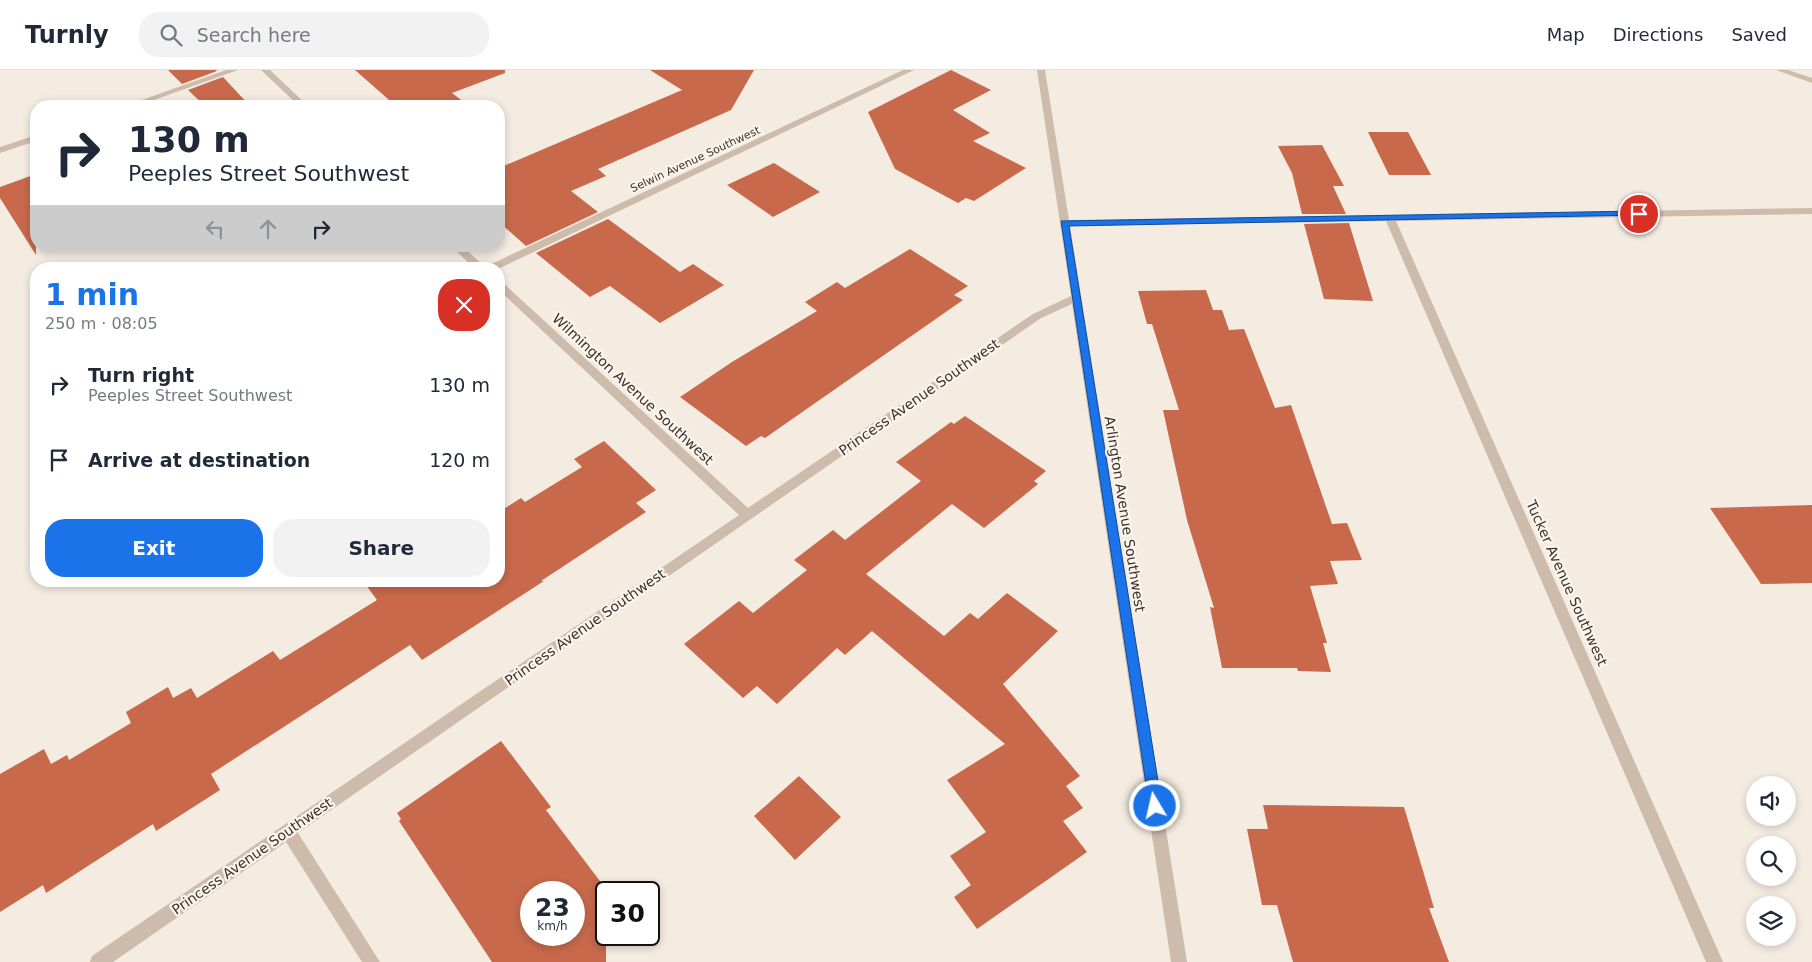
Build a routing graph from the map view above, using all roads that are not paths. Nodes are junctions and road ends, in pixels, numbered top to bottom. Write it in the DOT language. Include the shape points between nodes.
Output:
graph roads {
  1 [pos="234,70"];
  2 [pos="265,70"];
  3 [pos="910,70"];
  4 [pos="1041,70"];
  5 [pos="1780,70"];
  6 [pos="1812,81"];
  7 [pos="146,100"];
  8 [pos="298,100"];
  9 [pos="30,140"];
  10 [pos="0,150"];
  11 [pos="1812,211"];
  12 [pos="1390,218"];
  13 [pos="1064,223"];
  14 [pos="463,252"];
  15 [pos="473,262"];
  16 [pos="504,262"];
  17 [pos="505,291"];
  18 [pos="1076,298"];
  19 [pos="747,515"];
  20 [pos="288,832"];
  21 [pos="98,962"];
  22 [pos="372,962"];
  23 [pos="1179,962"];
  24 [pos="1714,962"];
  1 -- 7 [label="street"];
  2 -- 8 [label="street"];
  3 -- 16 [label="street, Selwin Avenue Southwest"];
  4 -- 13 [label="street, Arlington Avenue Southwest"];
  5 -- 6 [label="street"];
  9 -- 10 [label="street"];
  11 -- 12 [label="street"];
  12 -- 13 [label="street"];
  12 -- 24 [label="street, Tucker Avenue Southwest"];
  13 -- 18 [label="street, Arlington Avenue Southwest"];
  14 -- 15 [label="street"];
  17 -- 19 [label="street, Wilmington Avenue Southwest"];
  18 -- 19 [label="street, Princess Avenue Southwest" via="1037,316"];
  18 -- 23 [label="street, Arlington Avenue Southwest"];
  19 -- 20 [label="street, Princess Avenue Southwest"];
  20 -- 21 [label="street, Princess Avenue Southwest"];
  20 -- 22 [label="street"];
}
